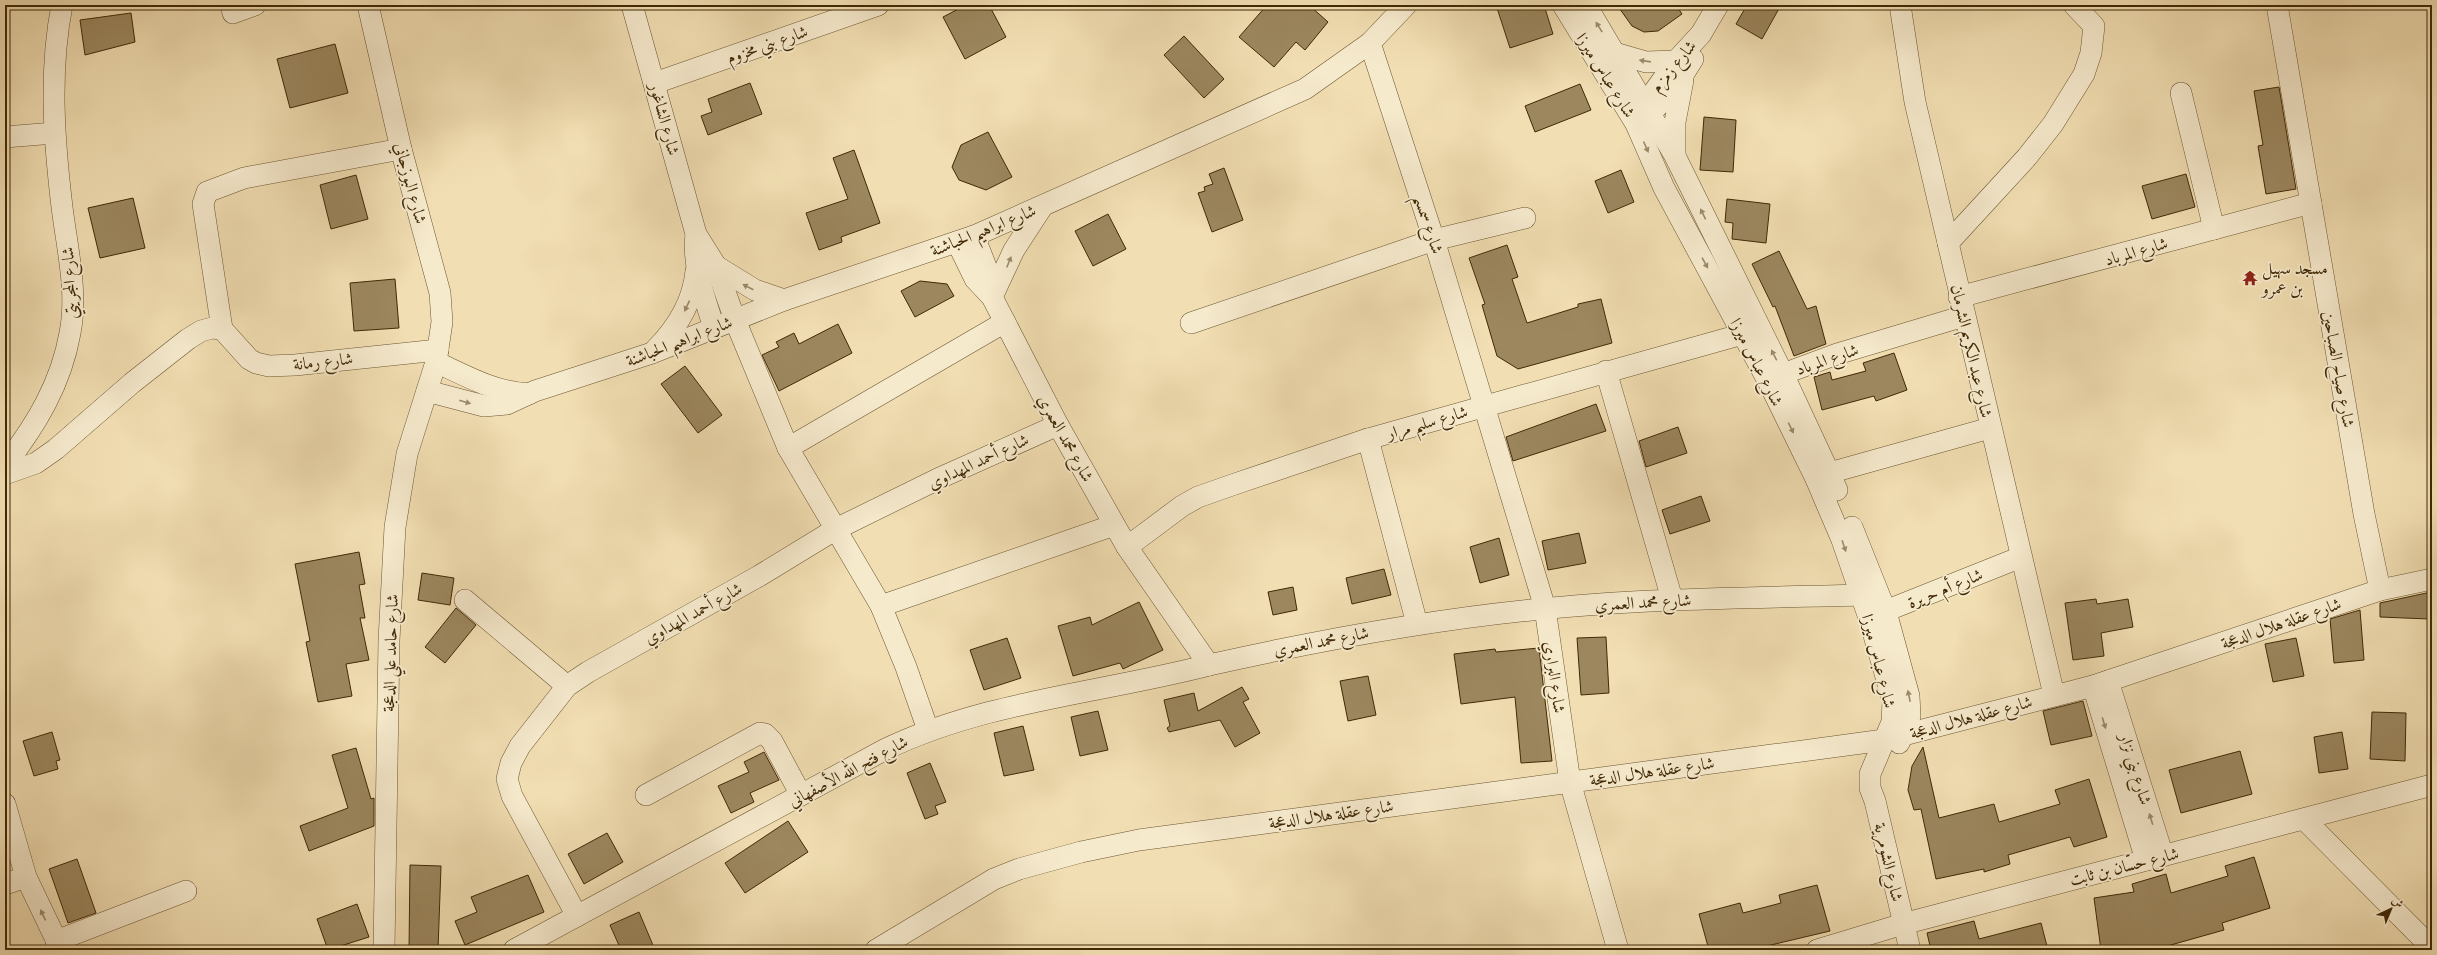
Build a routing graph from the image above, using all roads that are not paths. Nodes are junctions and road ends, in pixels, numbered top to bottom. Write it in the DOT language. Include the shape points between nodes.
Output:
graph roads {
  1 [pos="62,5"];
  2 [pos="231,5"];
  3 [pos="255,5"];
  4 [pos="368,5"];
  5 [pos="632,5"];
  6 [pos="878,5"];
  7 [pos="1406,5"];
  8 [pos="1563,5"];
  9 [pos="1586,5"];
  10 [pos="1718,5"];
  11 [pos="2074,5"];
  12 [pos="2277,5"];
  13 [pos="1902,6"];
  14 [pos="1370,43"];
  15 [pos="1615,53"];
  16 [pos="1681,66"];
  17 [pos="655,83"];
  18 [pos="2181,94"];
  19 [pos="1641,115"];
  20 [pos="54,133"];
  21 [pos="5,137"];
  22 [pos="401,149"];
  23 [pos="1675,156"];
  24 [pos="2311,203"];
  25 [pos="1042,206"];
  26 [pos="1525,218"];
  27 [pos="2214,229"];
  28 [pos="965,239"];
  29 [pos="1434,240"];
  30 [pos="1948,243"];
  31 [pos="706,267"];
  32 [pos="992,297"];
  33 [pos="784,300"];
  34 [pos="1962,307"];
  35 [pos="735,320"];
  36 [pos="1005,322"];
  37 [pos="1191,323"];
  38 [pos="714,328"];
  39 [pos="222,329"];
  40 [pos="1742,334"];
  41 [pos="652,353"];
  42 [pos="437,356"];
  43 [pos="1606,371"];
  44 [pos="1783,374"];
  45 [pos="427,391"];
  46 [pos="528,394"];
  47 [pos="1483,406"];
  48 [pos="1058,425"];
  49 [pos="1990,428"];
  50 [pos="1368,439"];
  51 [pos="788,448"];
  52 [pos="5,465"];
  53 [pos="5,474"];
  54 [pos="1823,476"];
  55 [pos="1114,525"];
  56 [pos="836,529"];
  57 [pos="1127,548"];
  58 [pos="2021,557"];
  59 [pos="2432,579"];
  60 [pos="2380,590"];
  61 [pos="1862,595"];
  62 [pos="1672,599"];
  63 [pos="465,600"];
  64 [pos="881,606"];
  65 [pos="1545,608"];
  66 [pos="1878,615"];
  67 [pos="1416,624"];
  68 [pos="1209,665"];
  69 [pos="2100,684"];
  70 [pos="567,686"];
  71 [pos="2054,695"];
  72 [pos="928,730"];
  73 [pos="1904,734"];
  74 [pos="1884,740"];
  75 [pos="1570,782"];
  76 [pos="2432,785"];
  77 [pos="646,795"];
  78 [pos="801,795"];
  79 [pos="1876,801"];
  80 [pos="5,804"];
  81 [pos="2304,819"];
  82 [pos="2155,858"];
  83 [pos="26,877"];
  84 [pos="5,884"];
  85 [pos="186,891"];
  86 [pos="577,916"];
  87 [pos="1903,924"];
  88 [pos="58,945"];
  89 [pos="2432,948"];
  90 [pos="384,950"];
  91 [pos="514,950"];
  92 [pos="876,950"];
  93 [pos="1618,950"];
  94 [pos="1817,950"];
  95 [pos="1910,950"];
  1 -- 20 [label="street, شارع المجريتي" via="56,36"];
  2 -- 3 [label="street" via="233,13"];
  4 -- 22 [label="street, شارع البوزجاني"];
  5 -- 17 [label="street, شارع الشاغور"];
  6 -- 17 [label="street, شارع بني مخزوم"];
  7 -- 14 [label="street, شارع ابراهيم الحباشنة"];
  8 -- 19 [label="street, شارع عباس ميرزا"];
  15 -- 9 [label="street, شارع عباس ميرزا, one-way"];
  10 -- 16 [label="street, شارع زمزم"];
  11 -- 30 [label="street" via="2094,26 2091,53 2084,74 2053,124 2027,157"];
  12 -- 24 [label="street, شارع صياح الصباحين"];
  13 -- 30 [label="street, شارع عبد الكريم الشرمان" via="1915,102"];
  14 -- 25 [label="street, شارع ابراهيم الحباشنة" via="1305,89"];
  14 -- 29 [label="street, شارع سمسم"];
  16 -- 15 [label="street, one-way" via="1646,62"];
  15 -- 19 [label="street, شارع عباس ميرزا"];
  16 -- 19 [label="street, شارع زمزم" via="1664,100"];
  16 -- 23 [label="street" via="1675,122"];
  17 -- 31 [label="street, شارع الشاغور" via="696,234 694,251"];
  18 -- 27 [label="street"];
  19 -- 23 [label="street, شارع عباس ميرزا"];
  19 -- 40 [label="street, شارع عباس ميرزا, one-way" via="1664,188"];
  20 -- 21 [label="street"];
  20 -- 52 [label="street, شارع المجريتي" via="71,272 71,332 50,399"];
  22 -- 39 [label="street" via="244,178 207,192 203,204"];
  22 -- 42 [label="street, شارع البوزجاني" via="440,293 442,322"];
  44 -- 23 [label="street, شارع عباس ميرزا, one-way"];
  24 -- 27 [label="street, شارع المرباد"];
  24 -- 60 [label="street, شارع صياح الصباحين" via="2364,514"];
  25 -- 28 [label="street, شارع ابراهيم الحباشنة"];
  32 -- 25 [label="street, one-way" via="1014,250"];
  26 -- 29 [label="street"];
  27 -- 34 [label="street, شارع المرباد"];
  28 -- 32 [label="street, شارع محمد العمري" via="990,277"];
  28 -- 33 [label="street, شارع ابراهيم الحباشنة"];
  29 -- 37 [label="street"];
  29 -- 47 [label="street, شارع سمسم"];
  30 -- 34 [label="street, شارع عبد الكريم الشرمان"];
  33 -- 31 [label="street, one-way" via="755,290"];
  31 -- 35 [label="street, شارع الشاغور"];
  31 -- 38 [label="street, شارع الشاغور"];
  31 -- 41 [label="street, one-way" via="681,320 668,338"];
  32 -- 36 [label="street, شارع محمد العمري"];
  33 -- 35 [label="street, شارع ابراهيم الحباشنة"];
  34 -- 44 [label="street, شارع المرباد"];
  34 -- 49 [label="street, شارع عبد الكريم الشرمان"];
  35 -- 38 [label="street, شارع ابراهيم الحباشنة"];
  35 -- 51 [label="street, شارع الشاغور"];
  36 -- 48 [label="street, شارع محمد العمري"];
  36 -- 51 [label="street"];
  38 -- 41 [label="street, شارع ابراهيم الحباشنة"];
  39 -- 42 [label="street, شارع رمانة" via="249,359 269,366"];
  39 -- 53 [label="street" via="206,330 188,339 150,368 56,449 36,463"];
  40 -- 43 [label="street, شارع سليم مرار" via="1670,356"];
  40 -- 54 [label="street, شارع عباس ميرزا, one-way"];
  41 -- 46 [label="street, شارع ابراهيم الحباشنة"];
  42 -- 45 [label="street, شارع حامد علي الدعجة"];
  42 -- 46 [label="street, شارع ابراهيم الحباشنة" via="488,386"];
  43 -- 47 [label="street, شارع سليم مرار"];
  43 -- 62 [label="street"];
  44 -- 54 [label="street, شارع عباس ميرزا"];
  45 -- 46 [label="street, شارع ابراهيم الحباشنة, one-way" via="484,406 507,404"];
  45 -- 90 [label="street, شارع حامد علي الدعجة" via="407,454 395,527 389,640"];
  47 -- 50 [label="street, شارع سليم مرار"];
  47 -- 65 [label="street, شارع البراري"];
  48 -- 55 [label="street, شارع محمد العمري"];
  48 -- 56 [label="street, شارع أحمد المهداوي" via="942,477"];
  49 -- 54 [label="street"];
  49 -- 58 [label="street, شارع عبد الكريم الشرمان"];
  50 -- 57 [label="street, شارع سليم مرار" via="1198,497 1182,506"];
  50 -- 67 [label="street"];
  51 -- 56 [label="street, شارع الشاغور"];
  54 -- 61 [label="street, شارع عباس ميرزا, one-way"];
  54 -- 66 [label="street, شارع عباس ميرزا"];
  55 -- 57 [label="street, شارع محمد العمري"];
  55 -- 64 [label="street"];
  56 -- 64 [label="street, شارع الشاغور"];
  56 -- 70 [label="street, شارع أحمد المهداوي"];
  57 -- 68 [label="street, شارع محمد العمري"];
  58 -- 66 [label="street, شارع أم حريرة"];
  58 -- 71 [label="street, شارع عبد الكريم الشرمان"];
  59 -- 60 [label="street, شارع عقلة هلال الدعجة"];
  60 -- 69 [label="street, شارع عقلة هلال الدعجة"];
  61 -- 62 [label="street, شارع محمد العمري"];
  61 -- 66 [label="street, شارع عباس ميرزا"];
  62 -- 65 [label="street, شارع محمد العمري"];
  63 -- 70 [label="street"];
  64 -- 72 [label="street, شارع الشاغور" via="906,666"];
  65 -- 67 [label="street, شارع محمد العمري"];
  65 -- 75 [label="street, شارع البراري"];
  73 -- 66 [label="street, شارع عباس ميرزا, one-way" via="1910,716 1910,701"];
  66 -- 74 [label="street, شارع عباس ميرزا" via="1893,701 1892,722"];
  67 -- 68 [label="street, شارع محمد العمري" via="1321,640"];
  68 -- 72 [label="street, شارع فتح الله الأصفهاني" via="1158,678 1046,700"];
  69 -- 71 [label="street, شارع عقلة هلال الدعجة"];
  69 -- 82 [label="street, شارع بني نزار"];
  70 -- 86 [label="street, شارع أحمد المهداوي" via="520,746 506,779 512,796"];
  71 -- 73 [label="street, شارع عقلة هلال الدعجة"];
  72 -- 78 [label="street, شارع فتح الله الأصفهاني" via="884,750"];
  73 -- 74 [label="street, شارع عقلة هلال الدعجة"];
  73 -- 79 [label="street, شارع الشومرية" via="1883,776"];
  74 -- 75 [label="street, شارع عقلة هلال الدعجة"];
  74 -- 79 [label="street, شارع الشومرية" via="1870,774 1870,788"];
  75 -- 92 [label="street, شارع عقلة هلال الدعجة" via="1147,839 1080,852 1019,869 994,879"];
  75 -- 93 [label="street, شارع البراري"];
  76 -- 81 [label="street, شارع حسّان بن ثابت"];
  77 -- 78 [label="street" via="760,733 772,741"];
  78 -- 86 [label="street, شارع فتح الله الأصفهاني"];
  79 -- 87 [label="street, شارع الشومرية"];
  80 -- 83 [label="street"];
  81 -- 82 [label="street, شارع حسّان بن ثابت"];
  81 -- 89 [label="street"];
  82 -- 87 [label="street, شارع حسّان بن ثابت"];
  83 -- 84 [label="street"];
  88 -- 83 [label="street, one-way"];
  85 -- 88 [label="street"];
  86 -- 91 [label="street, شارع فتح الله الأصفهاني"];
  87 -- 94 [label="street, شارع حسّان بن ثابت"];
  87 -- 95 [label="street, شارع الشومرية"];
}
